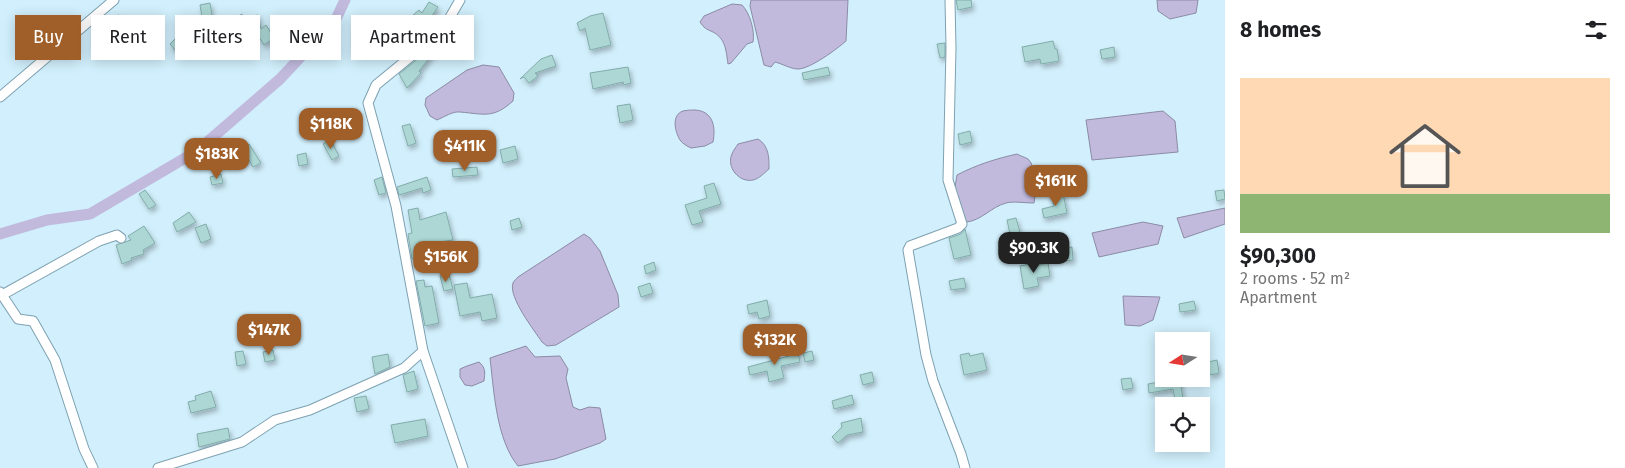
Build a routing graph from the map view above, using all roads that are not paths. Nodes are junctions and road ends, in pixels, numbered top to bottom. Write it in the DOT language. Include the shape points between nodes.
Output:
graph roads {
  1 [pos="114,0"];
  2 [pos="460,0"];
  3 [pos="950,0"];
  4 [pos="0,97"];
  5 [pos="121,238"];
  6 [pos="1,293"];
  7 [pos="424,351"];
  8 [pos="93,468"];
  9 [pos="158,468"];
  10 [pos="463,468"];
  11 [pos="965,468"];
  1 -- 4 [label="street"];
  2 -- 7 [label="street" via="442,31 376,85 368,103 396,206"];
  3 -- 11 [label="street" via="948,180 962,224 910,246 908,250 926,355"];
  5 -- 6 [label="street" via="117,235 99,241"];
  6 -- 8 [label="street" via="18,319 33,320 54,360"];
  7 -- 9 [label="street" via="404,368 310,410 276,420 242,442"];
  7 -- 10 [label="street"];
}
